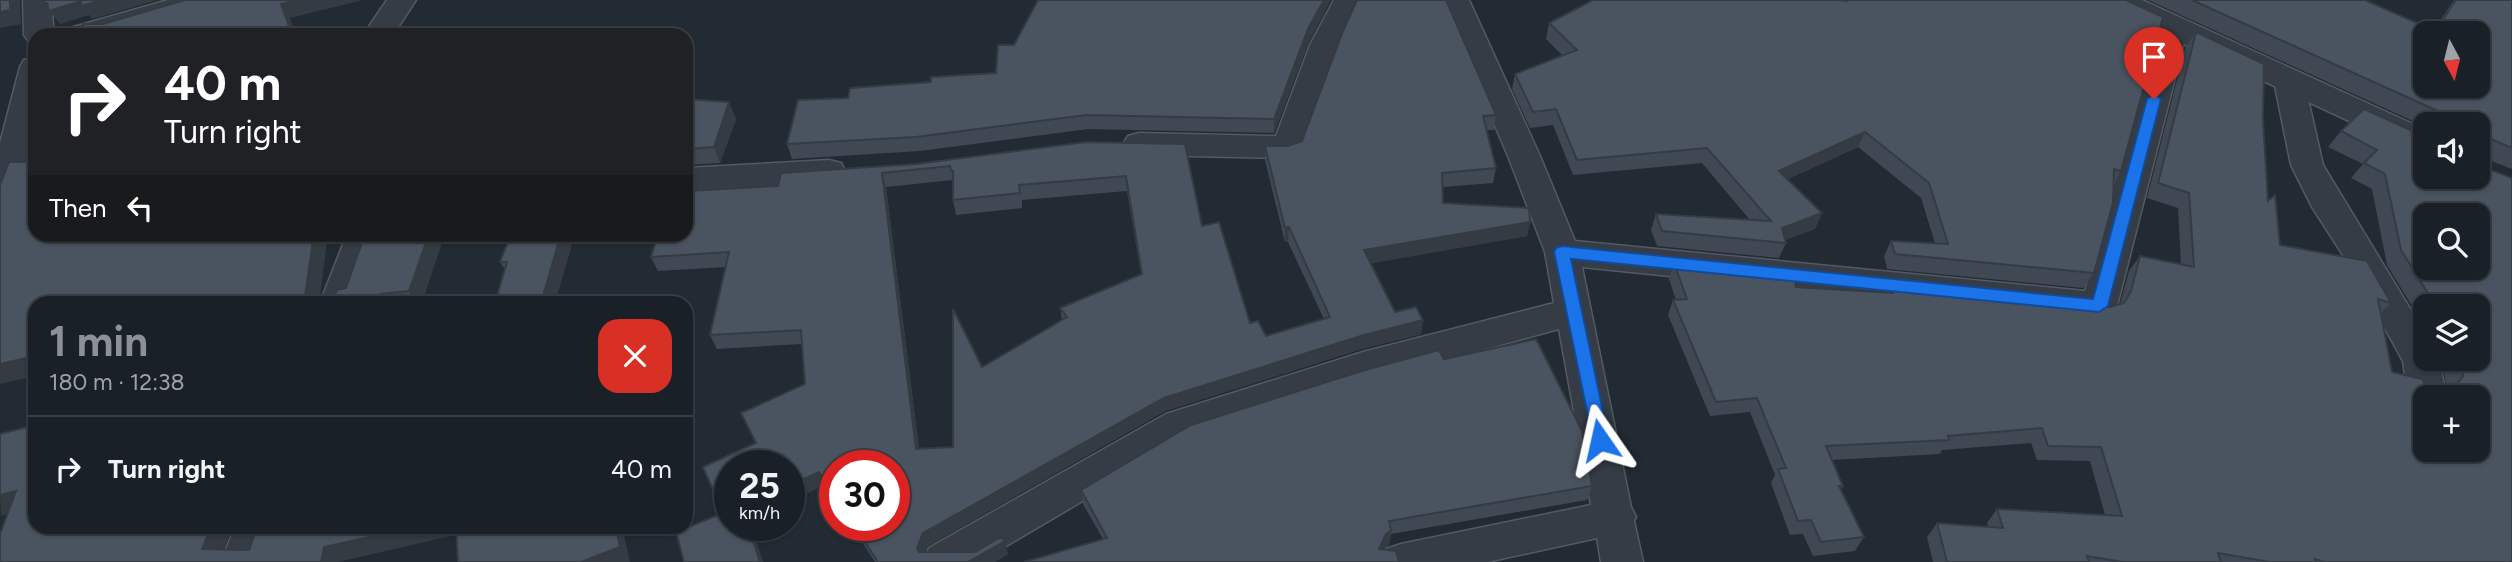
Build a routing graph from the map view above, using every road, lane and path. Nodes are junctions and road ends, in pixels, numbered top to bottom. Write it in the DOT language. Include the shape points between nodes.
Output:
graph roads {
  1 [pos="37,0"];
  2 [pos="200,0"];
  3 [pos="402,0"];
  4 [pos="1348,0"];
  5 [pos="1455,0"];
  6 [pos="2116,0"];
  7 [pos="2172,27"];
  8 [pos="39,28"];
  9 [pos="104,28"];
  10 [pos="383,28"];
  11 [pos="2289,81"];
  12 [pos="28,126"];
  13 [pos="2413,139"];
  14 [pos="1115,143"];
  15 [pos="865,169"];
  16 [pos="693,180"];
  17 [pos="0,196"];
  18 [pos="361,242"];
  19 [pos="1562,252"];
  20 [pos="341,296"];
  21 [pos="1575,311"];
  22 [pos="2425,385"];
  23 [pos="1616,517"];
  24 [pos="252,534"];
  25 [pos="944,561"];
  26 [pos="242,562"];
  27 [pos="1401,562"];
  28 [pos="1622,562"];
  1 -- 8 [label="street"];
  2 -- 9 [label="street"];
  3 -- 10 [label="street"];
  4 -- 14 [label="street" via="1325,45 1288,147"];
  5 -- 19 [label="street"];
  6 -- 7 [label="street"];
  7 -- 11 [label="street"];
  7 -- 19 [label="street" via="2099,306"];
  11 -- 13 [label="street"];
  11 -- 22 [label="street" via="2307,165 2421,360"];
  12 -- 17 [label="street"];
  15 -- 16 [label="street"];
  18 -- 20 [label="street"];
  19 -- 21 [label="street"];
  21 -- 23 [label="street"];
  21 -- 25 [label="street" via="1363,368 1179,425"];
  23 -- 27 [label="street"];
  23 -- 28 [label="street"];
  24 -- 26 [label="street"];
}
